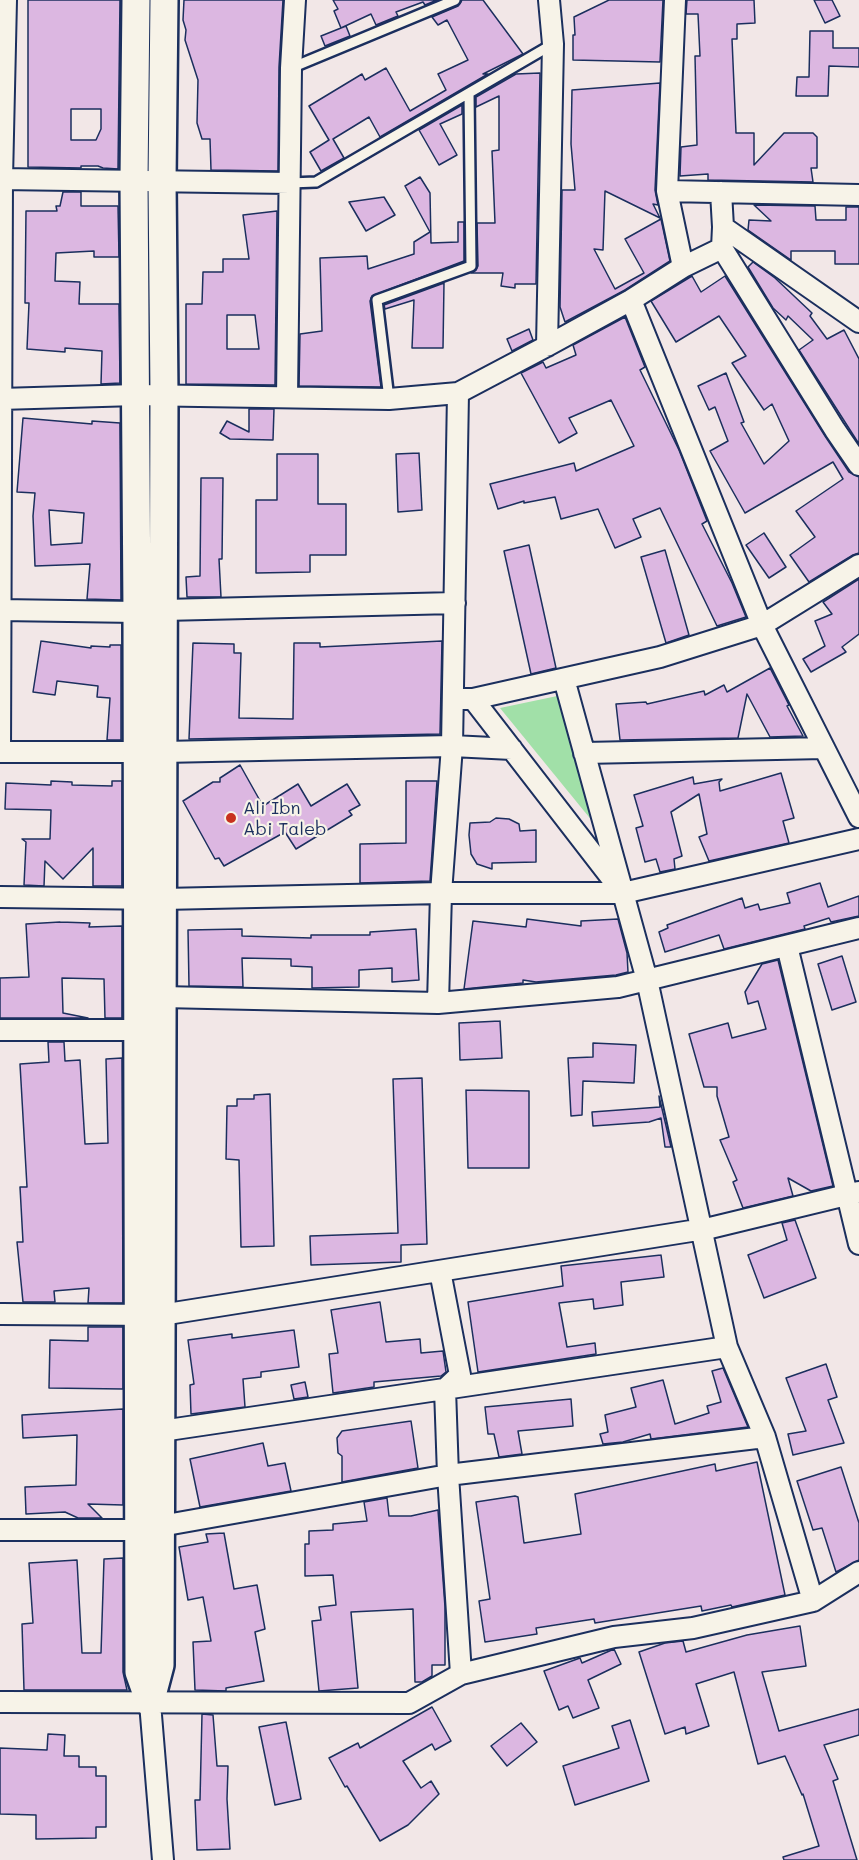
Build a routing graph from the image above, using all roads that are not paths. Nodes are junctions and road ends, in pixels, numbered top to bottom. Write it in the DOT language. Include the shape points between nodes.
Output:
graph roads {
  1 [pos="6,0"];
  2 [pos="136,0"];
  3 [pos="164,0"];
  4 [pos="295,0"];
  5 [pos="455,0"];
  6 [pos="549,0"];
  7 [pos="675,0"];
  8 [pos="553,44"];
  9 [pos="291,68"];
  10 [pos="469,93"];
  11 [pos="1,179"];
  12 [pos="134,180"];
  13 [pos="162,181"];
  14 [pos="290,183"];
  15 [pos="667,190"];
  16 [pos="721,192"];
  17 [pos="859,195"];
  18 [pos="723,227"];
  19 [pos="722,248"];
  20 [pos="683,267"];
  21 [pos="631,300"];
  22 [pos="859,322"];
  23 [pos="547,346"];
  24 [pos="458,393"];
  25 [pos="136,395"];
  26 [pos="164,395"];
  27 [pos="287,397"];
  28 [pos="1,399"];
  29 [pos="388,399"];
  30 [pos="859,465"];
  31 [pos="859,565"];
  32 [pos="455,603"];
  33 [pos="0,610"];
  34 [pos="164,610"];
  35 [pos="137,612"];
  36 [pos="762,625"];
  37 [pos="564,679"];
  38 [pos="453,699"];
  39 [pos="473,699"];
  40 [pos="452,746"];
  41 [pos="824,748"];
  42 [pos="512,749"];
  43 [pos="150,751"];
  44 [pos="0,752"];
  45 [pos="584,753"];
  46 [pos="859,817"];
  47 [pos="859,839"];
  48 [pos="441,893"];
  49 [pos="623,893"];
  50 [pos="0,897"];
  51 [pos="150,899"];
  52 [pos="859,928"];
  53 [pos="787,946"];
  54 [pos="647,980"];
  55 [pos="162,997"];
  56 [pos="438,1003"];
  57 [pos="0,1030"];
  58 [pos="150,1030"];
  59 [pos="853,1193"];
  60 [pos="701,1230"];
  61 [pos="859,1244"];
  62 [pos="440,1271"];
  63 [pos="0,1314"];
  64 [pos="150,1314"];
  65 [pos="727,1347"];
  66 [pos="445,1389"];
  67 [pos="150,1432"];
  68 [pos="765,1437"];
  69 [pos="448,1475"];
  70 [pos="149,1529"];
  71 [pos="0,1530"];
  72 [pos="859,1572"];
  73 [pos="813,1601"];
  74 [pos="461,1674"];
  75 [pos="0,1702"];
  76 [pos="150,1703"];
  77 [pos="163,1860"];
  1 -- 11 [label="street"];
  2 -- 12 [label="main road"];
  3 -- 13 [label="main road"];
  4 -- 9 [label="street"];
  5 -- 9 [label="lane"];
  6 -- 8 [label="street"];
  7 -- 15 [label="street"];
  8 -- 10 [label="lane"];
  8 -- 23 [label="street"];
  9 -- 14 [label="street"];
  10 -- 14 [label="lane" via="316,183"];
  10 -- 29 [label="lane" via="471,266 377,300"];
  11 -- 12 [label="street"];
  11 -- 28 [label="street"];
  12 -- 13 [label="street"];
  12 -- 25 [label="main road"];
  13 -- 14 [label="street"];
  13 -- 26 [label="main road"];
  14 -- 27 [label="street"];
  15 -- 16 [label="street"];
  15 -- 20 [label="street"];
  16 -- 17 [label="street"];
  16 -- 18 [label="street"];
  18 -- 19 [label="street"];
  18 -- 22 [label="street"];
  19 -- 20 [label="street"];
  19 -- 30 [label="street"];
  20 -- 21 [label="street"];
  21 -- 23 [label="street"];
  21 -- 36 [label="street"];
  23 -- 24 [label="street"];
  24 -- 29 [label="street"];
  24 -- 32 [label="street"];
  25 -- 26 [label="street"];
  25 -- 28 [label="street"];
  25 -- 35 [label="main road"];
  26 -- 27 [label="street"];
  26 -- 34 [label="main road"];
  27 -- 29 [label="street"];
  28 -- 33 [label="street"];
  31 -- 36 [label="street"];
  32 -- 34 [label="street"];
  32 -- 38 [label="street"];
  33 -- 35 [label="street"];
  33 -- 44 [label="street"];
  34 -- 35 [label="street"];
  34 -- 43 [label="main road"];
  35 -- 43 [label="main road"];
  36 -- 37 [label="street" via="660,657"];
  36 -- 41 [label="street"];
  37 -- 39 [label="street"];
  37 -- 45 [label="street"];
  38 -- 39 [label="street"];
  38 -- 40 [label="street"];
  39 -- 42 [label="street"];
  40 -- 42 [label="street"];
  40 -- 43 [label="street"];
  40 -- 48 [label="street"];
  41 -- 45 [label="street"];
  41 -- 46 [label="street"];
  42 -- 49 [label="street"];
  43 -- 44 [label="street"];
  43 -- 51 [label="main road"];
  45 -- 49 [label="street"];
  47 -- 49 [label="street"];
  48 -- 49 [label="street"];
  48 -- 51 [label="street"];
  48 -- 56 [label="street"];
  49 -- 54 [label="street"];
  50 -- 51 [label="street"];
  51 -- 55 [label="main road"];
  51 -- 58 [label="main road"];
  52 -- 53 [label="street"];
  53 -- 54 [label="street"];
  53 -- 59 [label="street"];
  54 -- 56 [label="street" via="618,987"];
  54 -- 60 [label="street"];
  55 -- 56 [label="street"];
  55 -- 58 [label="main road"];
  57 -- 58 [label="street"];
  58 -- 64 [label="main road"];
  59 -- 60 [label="street"];
  59 -- 61 [label="street"];
  60 -- 62 [label="street"];
  60 -- 65 [label="street"];
  62 -- 64 [label="street"];
  62 -- 66 [label="street" via="460,1375"];
  63 -- 64 [label="street"];
  64 -- 67 [label="main road"];
  65 -- 66 [label="street"];
  65 -- 68 [label="street"];
  66 -- 67 [label="street"];
  66 -- 69 [label="street"];
  67 -- 70 [label="main road"];
  68 -- 69 [label="street"];
  68 -- 73 [label="street"];
  69 -- 70 [label="street"];
  69 -- 74 [label="street"];
  70 -- 71 [label="street"];
  70 -- 76 [label="main road" via="160,1665"];
  72 -- 73 [label="street"];
  73 -- 74 [label="street" via="693,1628 614,1636"];
  74 -- 76 [label="street" via="409,1703"];
  75 -- 76 [label="street"];
  76 -- 77 [label="street"];
}
